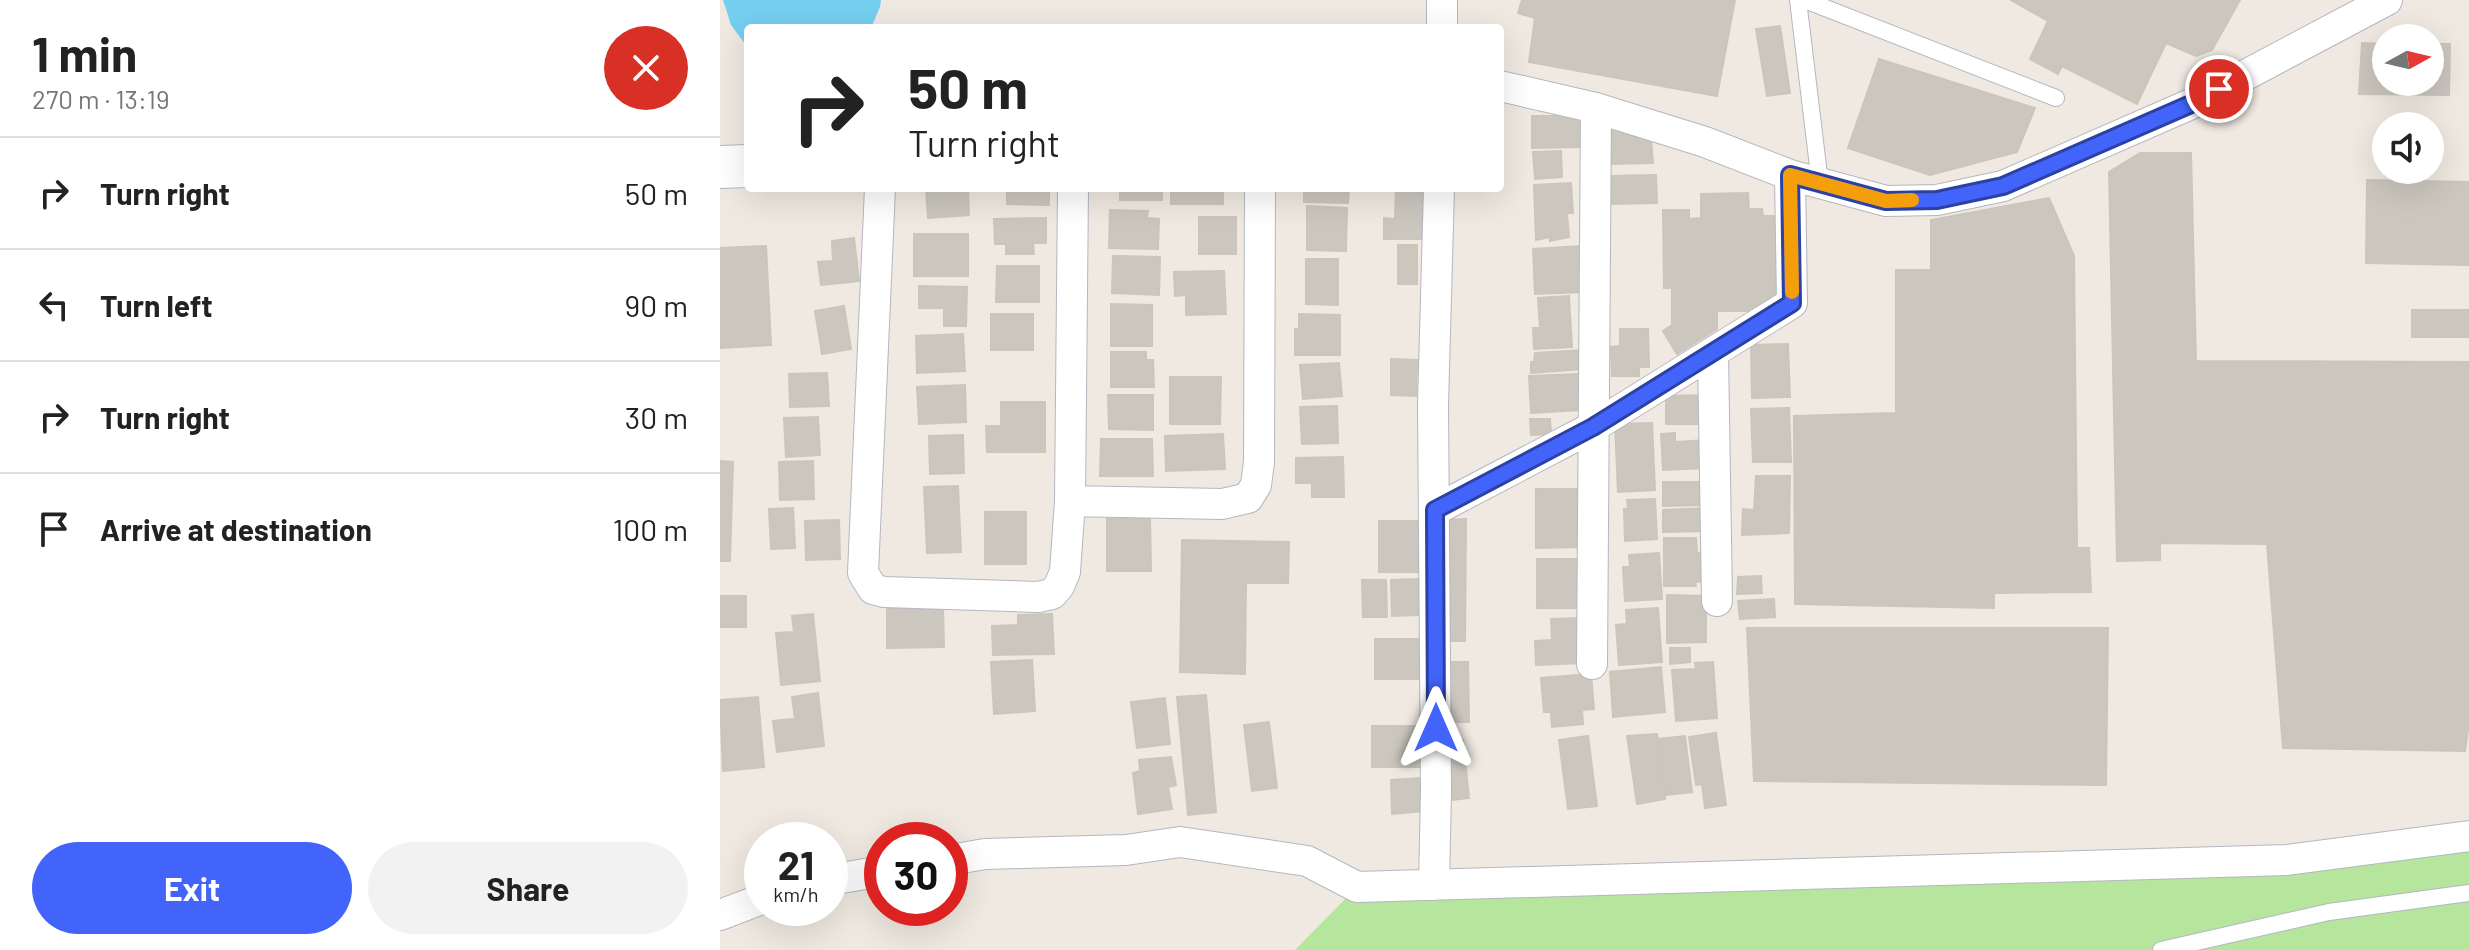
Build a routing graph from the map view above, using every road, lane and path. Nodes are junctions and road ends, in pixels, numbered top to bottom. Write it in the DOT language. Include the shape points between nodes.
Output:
graph roads {
  1 [pos="1442,0"];
  2 [pos="1798,0"];
  3 [pos="1805,0"];
  4 [pos="2387,0"];
  5 [pos="1442,24"];
  6 [pos="1504,87"];
  7 [pos="2056,98"];
  8 [pos="1596,108"];
  9 [pos="744,166"];
  10 [pos="720,167"];
  11 [pos="1790,175"];
  12 [pos="1820,183"];
  13 [pos="880,192"];
  14 [pos="1073,192"];
  15 [pos="1260,192"];
  16 [pos="1439,192"];
  17 [pos="1713,353"];
  18 [pos="1593,427"];
  19 [pos="1070,501"];
  20 [pos="1435,510"];
  21 [pos="1717,601"];
  22 [pos="1592,664"];
  23 [pos="2469,836"];
  24 [pos="968,857"];
  25 [pos="1434,885"];
  26 [pos="2469,893"];
  27 [pos="744,906"];
  28 [pos="720,915"];
  29 [pos="2161,950"];
  1 -- 5 [label="street"];
  2 -- 12 [label="lane"];
  3 -- 7 [label="lane"];
  4 -- 12 [label="street" via="2191,104 2003,186 1937,200 1886,201"];
  6 -- 8 [label="street"];
  8 -- 11 [label="street"];
  8 -- 18 [label="street"];
  9 -- 10 [label="street"];
  11 -- 12 [label="street"];
  11 -- 17 [label="street" via="1792,303"];
  13 -- 19 [label="street" via="863,557 868,583 884,592 1052,594 1065,572"];
  14 -- 19 [label="street"];
  15 -- 19 [label="street" via="1256,485 1248,498 1222,504"];
  16 -- 20 [label="street"];
  17 -- 18 [label="street"];
  17 -- 21 [label="street"];
  18 -- 20 [label="street"];
  18 -- 22 [label="street"];
  20 -- 25 [label="street"];
  23 -- 25 [label="street" via="2287,860"];
  24 -- 25 [label="street" via="1126,850 1180,842 1307,861 1357,887"];
  26 -- 29 [label="lane" via="2329,912"];
  27 -- 28 [label="street"];
}
